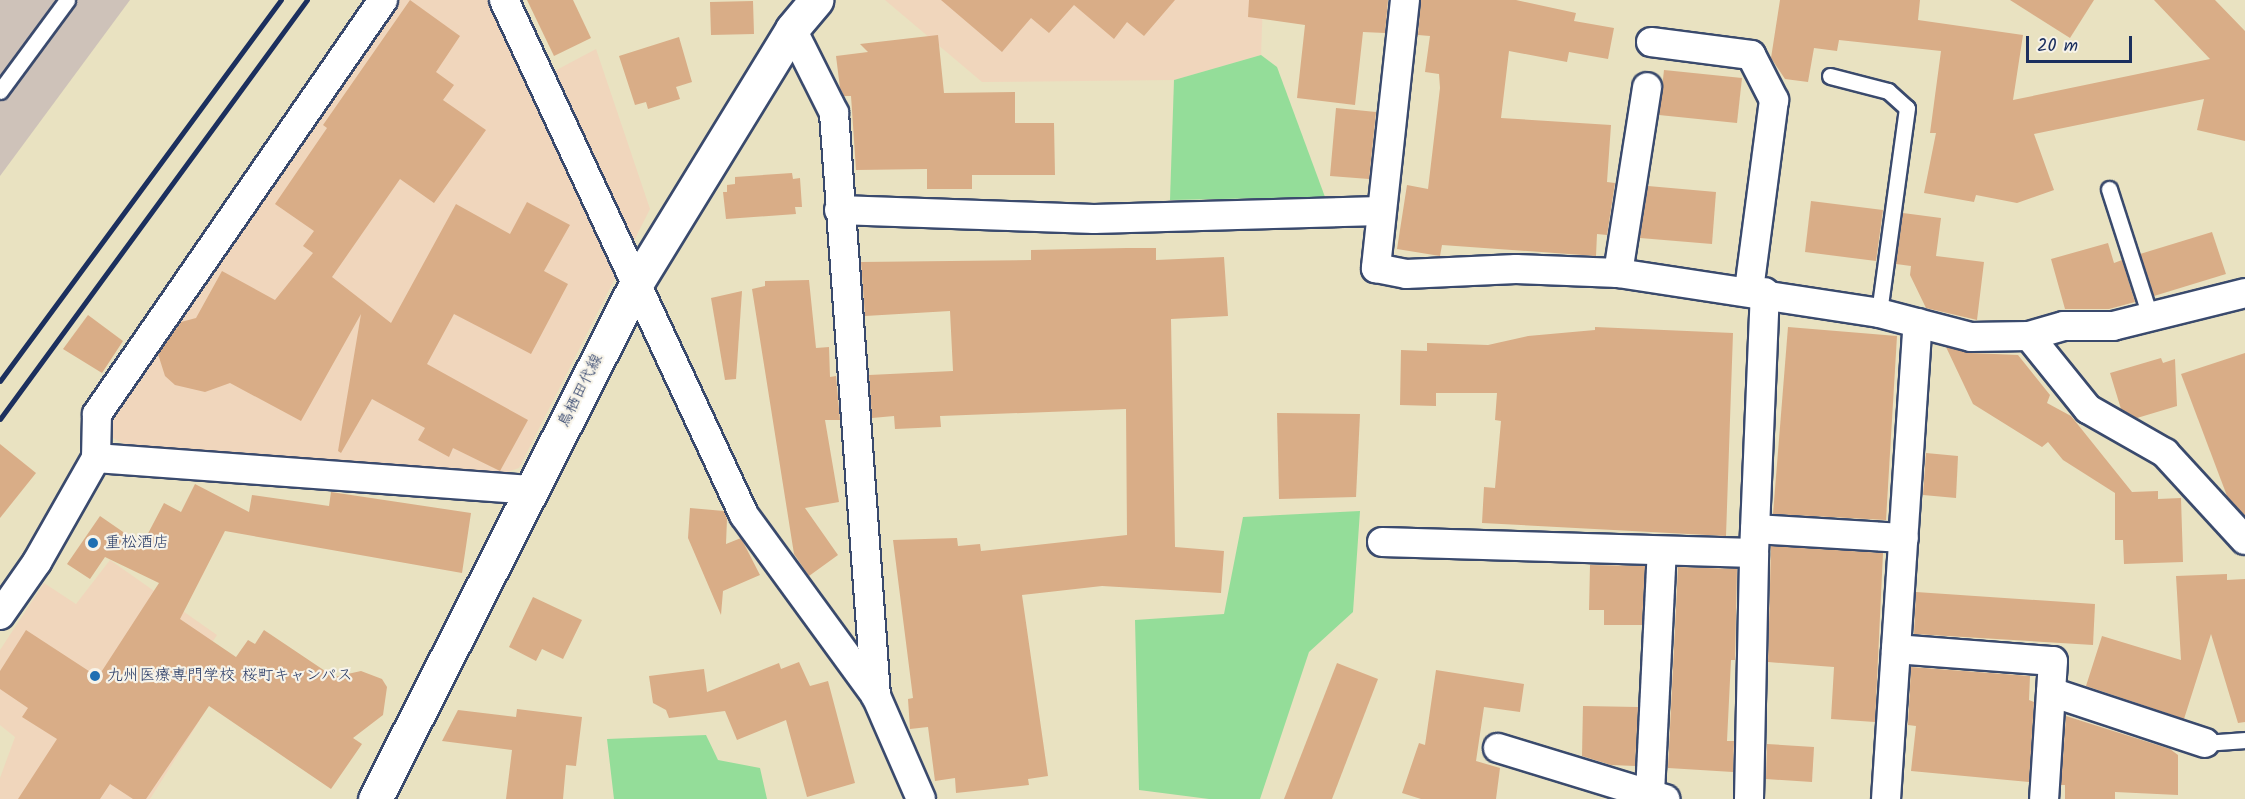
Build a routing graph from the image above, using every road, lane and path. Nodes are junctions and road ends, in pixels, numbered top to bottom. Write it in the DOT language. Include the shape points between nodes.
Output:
graph roads {
  1 [pos="67,0"];
  2 [pos="383,0"];
  3 [pos="504,0"];
  4 [pos="816,0"];
  5 [pos="1405,0"];
  6 [pos="792,29"];
  7 [pos="1651,42"];
  8 [pos="1830,76"];
  9 [pos="1647,87"];
  10 [pos="0,91"];
  11 [pos="2109,189"];
  12 [pos="839,210"];
  13 [pos="1382,211"];
  14 [pos="1618,273"];
  15 [pos="636,284"];
  16 [pos="1757,291"];
  17 [pos="2245,293"];
  18 [pos="1879,313"];
  19 [pos="2150,316"];
  20 [pos="1918,323"];
  21 [pos="2030,336"];
  22 [pos="96,458"];
  23 [pos="530,490"];
  24 [pos="1904,538"];
  25 [pos="2245,540"];
  26 [pos="1754,541"];
  27 [pos="1382,542"];
  28 [pos="1662,551"];
  29 [pos="0,615"];
  30 [pos="1896,649"];
  31 [pos="2051,692"];
  32 [pos="876,696"];
  33 [pos="2245,740"];
  34 [pos="2205,743"];
  35 [pos="1498,748"];
  36 [pos="1658,796"];
  37 [pos="375,799"];
  38 [pos="921,799"];
  39 [pos="1749,799"];
  40 [pos="1886,799"];
  41 [pos="2044,799"];
  1 -- 10 [label="lane"];
  2 -- 22 [label="street" via="97,414"];
  3 -- 15 [label="street"];
  4 -- 6 [label="main road, 鳥栖田代線"];
  5 -- 13 [label="street"];
  6 -- 12 [label="street" via="834,113"];
  6 -- 15 [label="main road, 鳥栖田代線"];
  7 -- 16 [label="street" via="1751,56 1774,100"];
  8 -- 18 [label="lane" via="1888,92 1907,108"];
  9 -- 14 [label="street"];
  11 -- 19 [label="lane"];
  12 -- 13 [label="street" via="1094,219"];
  12 -- 32 [label="street"];
  13 -- 14 [label="street" via="1376,268 1406,274 1516,269"];
  14 -- 16 [label="street"];
  15 -- 23 [label="main road, 鳥栖田代線"];
  15 -- 32 [label="street" via="744,515"];
  16 -- 18 [label="street"];
  16 -- 26 [label="street"];
  17 -- 19 [label="street"];
  18 -- 20 [label="street"];
  19 -- 21 [label="street" via="2113,326 2064,326"];
  20 -- 21 [label="street" via="1971,338"];
  20 -- 24 [label="street"];
  21 -- 25 [label="street" via="2088,409 2165,453"];
  22 -- 23 [label="street"];
  22 -- 29 [label="street" via="37,562"];
  23 -- 37 [label="main road, 鳥栖田代線"];
  24 -- 26 [label="street"];
  24 -- 30 [label="street"];
  26 -- 28 [label="street"];
  26 -- 39 [label="street"];
  27 -- 28 [label="street"];
  28 -- 36 [label="street"];
  30 -- 31 [label="street" via="2053,661"];
  30 -- 40 [label="street"];
  31 -- 34 [label="street"];
  31 -- 41 [label="street"];
  32 -- 38 [label="street"];
  33 -- 34 [label="lane"];
  35 -- 36 [label="street"];
}
